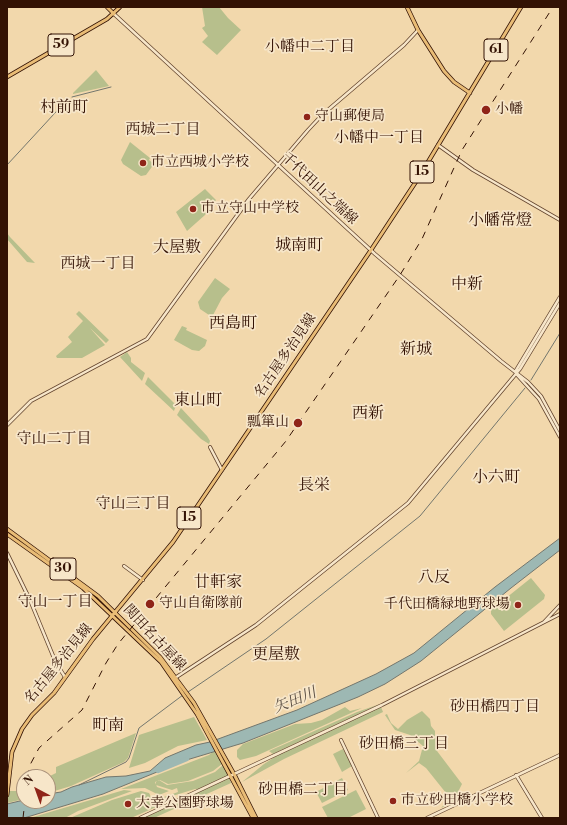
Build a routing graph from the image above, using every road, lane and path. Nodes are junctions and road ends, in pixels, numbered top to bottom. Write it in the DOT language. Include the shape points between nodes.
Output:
graph roads {
  1 [pos="107,7"];
  2 [pos="120,7"];
  3 [pos="407,7"];
  4 [pos="521,7"];
  5 [pos="114,14"];
  6 [pos="418,30"];
  7 [pos="7,76"];
  8 [pos="470,93"];
  9 [pos="438,145"];
  10 [pos="278,165"];
  11 [pos="560,220"];
  12 [pos="371,250"];
  13 [pos="560,297"];
  14 [pos="560,302"];
  15 [pos="515,373"];
  16 [pos="7,424"];
  17 [pos="559,432"];
  18 [pos="560,437"];
  19 [pos="210,447"];
  20 [pos="222,470"];
  21 [pos="7,529"];
  22 [pos="7,534"];
  23 [pos="7,553"];
  24 [pos="124,566"];
  25 [pos="143,581"];
  26 [pos="560,605"];
  27 [pos="114,614"];
  28 [pos="560,614"];
  29 [pos="537,627"];
  30 [pos="65,677"];
  31 [pos="174,678"];
  32 [pos="341,740"];
  33 [pos="560,755"];
  34 [pos="233,775"];
  35 [pos="516,775"];
  36 [pos="7,794"];
  37 [pos="140,818"];
  38 [pos="253,818"];
  39 [pos="256,818"];
  40 [pos="378,818"];
  41 [pos="427,818"];
  42 [pos="542,818"];
  1 -- 5 [label="main road"];
  2 -- 5 [label="main road, 59"];
  3 -- 6 [label="main road"];
  4 -- 8 [label="main road, 61"];
  5 -- 7 [label="main road, 59"];
  5 -- 10 [label="street, 千代田山之端線"];
  6 -- 8 [label="main road" via="449,78"];
  6 -- 10 [label="street" via="322,115"];
  8 -- 9 [label="main road, 名古屋多治見線 / 15"];
  9 -- 11 [label="street" via="473,170"];
  9 -- 12 [label="main road, 名古屋多治見線 / 15"];
  10 -- 12 [label="street, 千代田山之端線"];
  10 -- 16 [label="street" via="249,199 148,337 31,401"];
  12 -- 15 [label="street, 千代田山之端線"];
  12 -- 20 [label="main road, 名古屋多治見線 / 15"];
  13 -- 15 [label="street"];
  14 -- 15 [label="street"];
  15 -- 17 [label="street, 千代田山之端線" via="541,396"];
  15 -- 31 [label="street" via="408,503 256,625"];
  17 -- 18 [label="street, 千代田山之端線"];
  19 -- 20 [label="street"];
  20 -- 25 [label="main road, 名古屋多治見線 / 15"];
  21 -- 27 [label="main road, 関田名古屋線 / 30" via="86,586"];
  22 -- 27 [label="main road, 関田名古屋線 / 30" via="83,588"];
  23 -- 30 [label="street" via="56,663"];
  24 -- 25 [label="street"];
  25 -- 27 [label="main road, 名古屋多治見線 / 15"];
  26 -- 29 [label="street"];
  27 -- 30 [label="main road, 名古屋多治見線 / 15"];
  27 -- 31 [label="main road, 関田名古屋線 / 30"];
  28 -- 29 [label="street"];
  29 -- 34 [label="street" via="382,705"];
  30 -- 36 [label="main road, 名古屋多治見線 / 15" via="54,693 32,715 16,741 9,763"];
  31 -- 34 [label="main road, 関田名古屋線 / 30"];
  32 -- 40 [label="street"];
  33 -- 35 [label="street"];
  34 -- 37 [label="street"];
  34 -- 38 [label="main road, 関田名古屋線 / 30"];
  34 -- 39 [label="main road, 関田名古屋線 / 30"];
  35 -- 41 [label="street"];
  35 -- 42 [label="street"];
}
